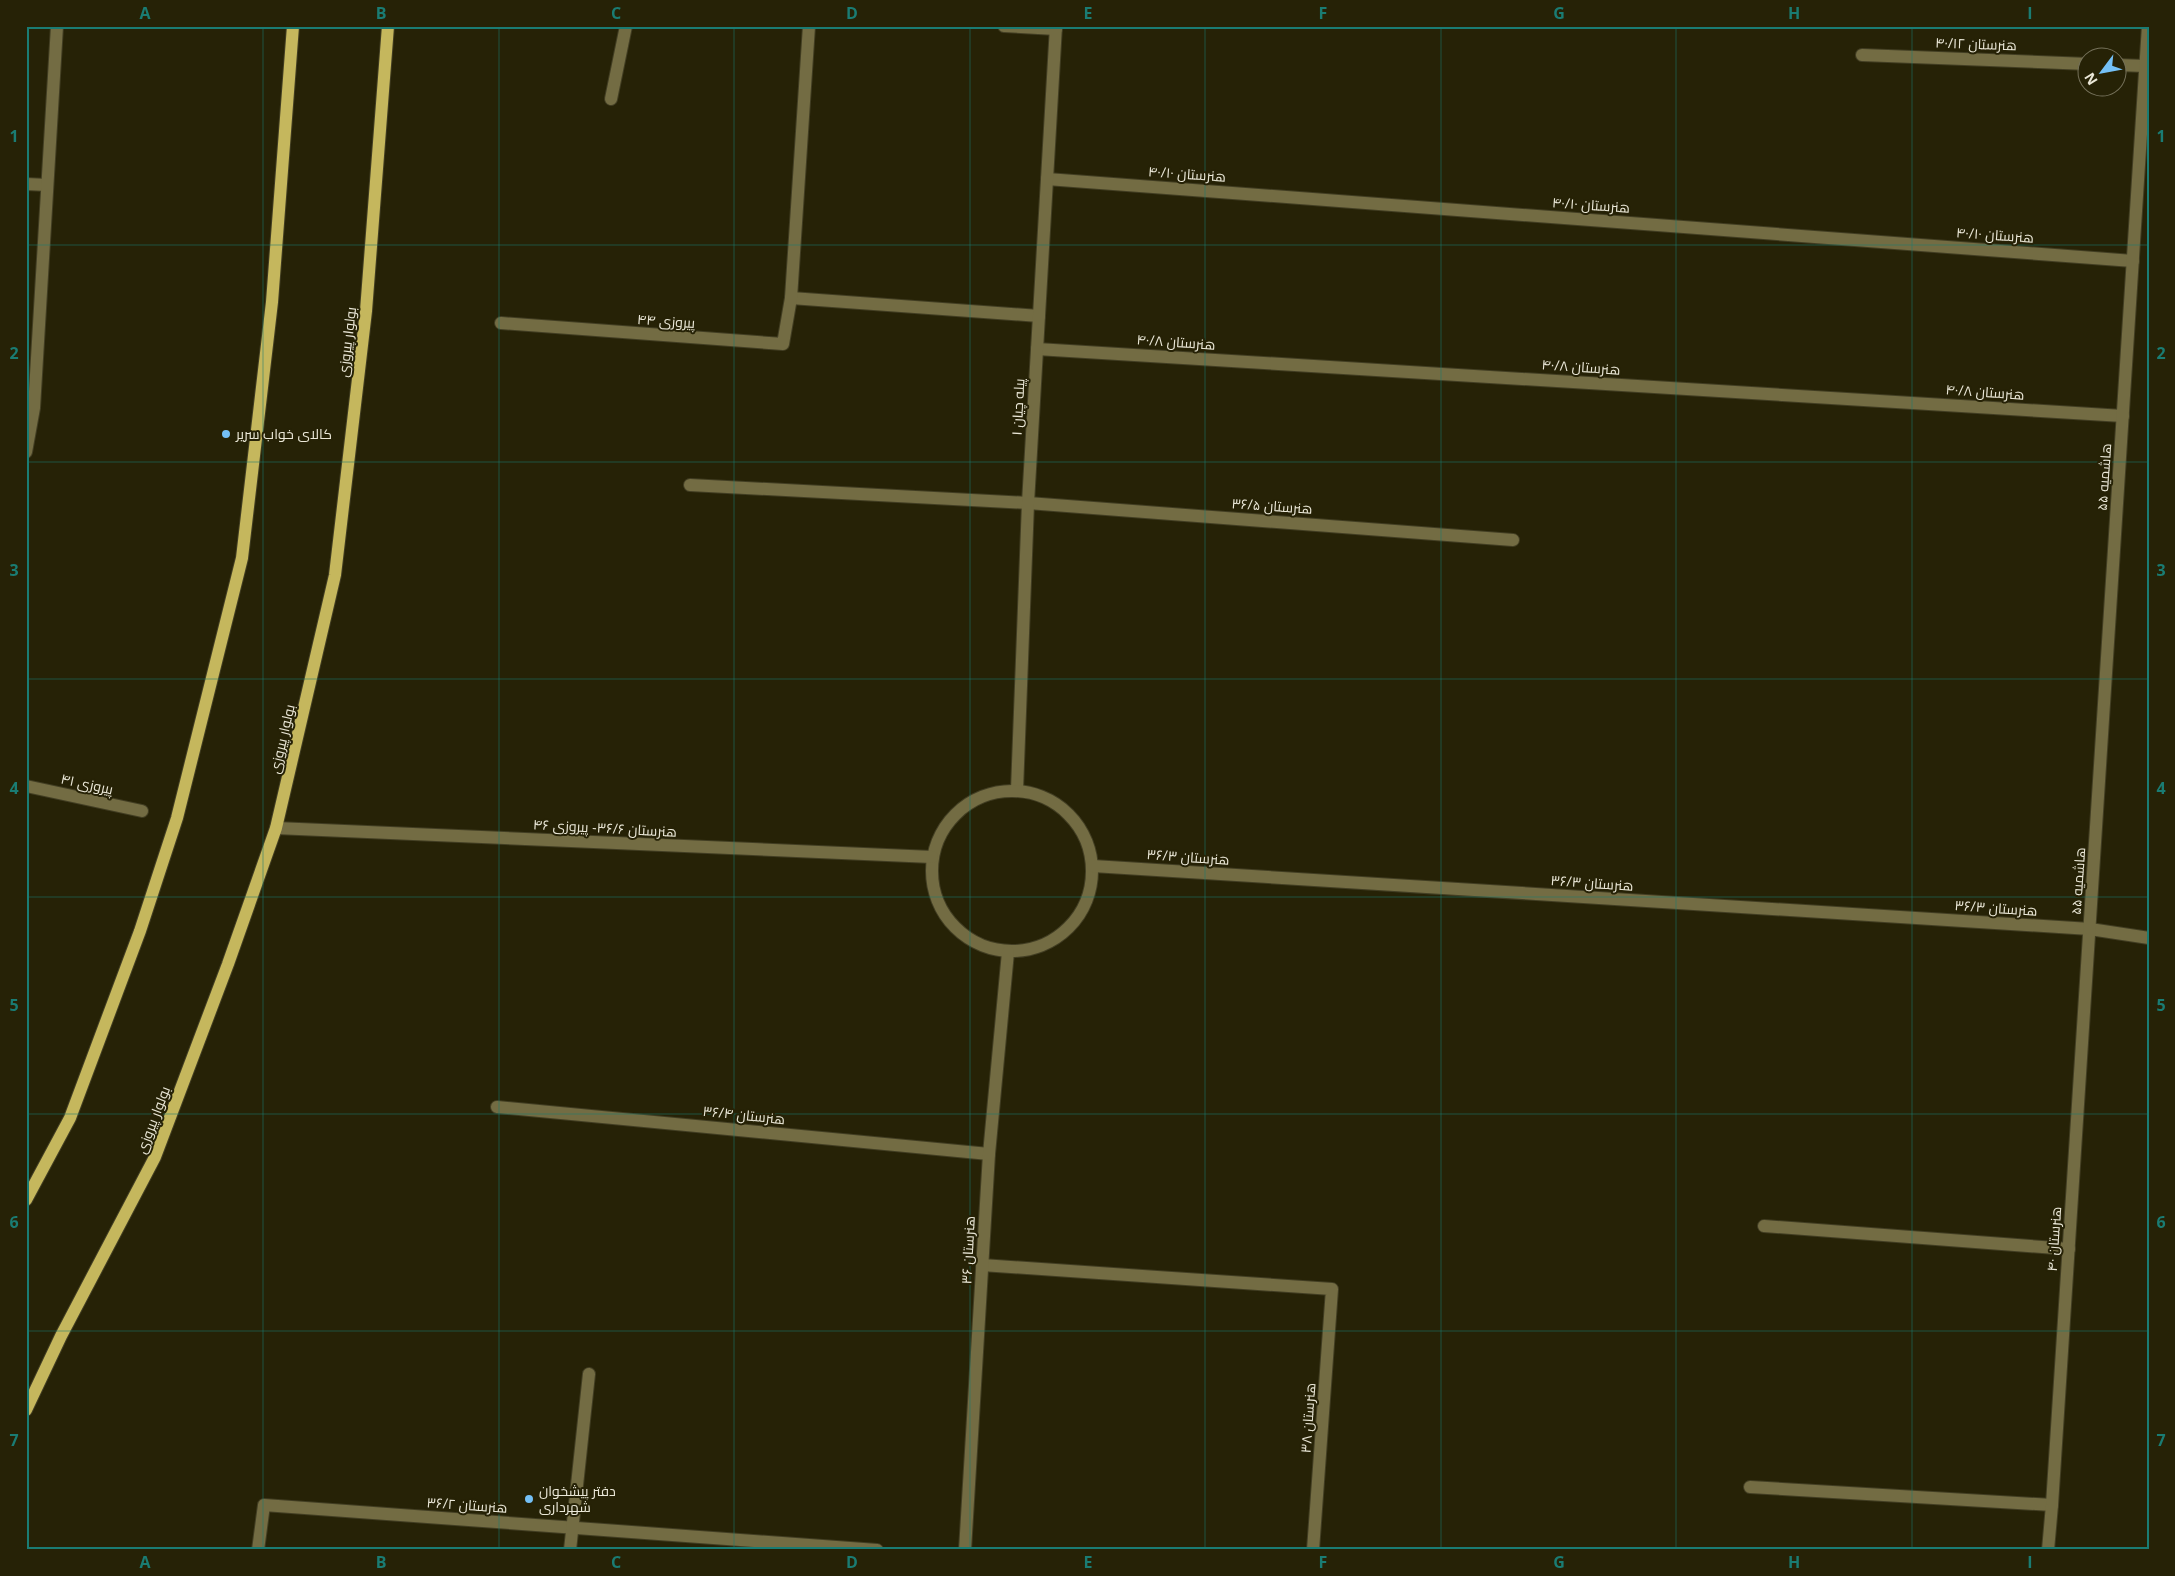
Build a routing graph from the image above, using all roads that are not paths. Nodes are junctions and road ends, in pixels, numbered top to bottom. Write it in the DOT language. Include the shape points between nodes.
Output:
graph roads {
  1 [pos="58,26"];
  2 [pos="293,26"];
  3 [pos="388,26"];
  4 [pos="626,26"];
  5 [pos="809,26"];
  6 [pos="1004,26"];
  7 [pos="2148,26"];
  8 [pos="1056,28"];
  9 [pos="1862,55"];
  10 [pos="2078,64"];
  11 [pos="2128,65"];
  12 [pos="2145,66"];
  13 [pos="611,100"];
  14 [pos="1047,178"];
  15 [pos="26,184"];
  16 [pos="47,185"];
  17 [pos="2133,261"];
  18 [pos="791,298"];
  19 [pos="1039,316"];
  20 [pos="501,323"];
  21 [pos="1037,349"];
  22 [pos="2123,416"];
  23 [pos="26,452"];
  24 [pos="690,486"];
  25 [pos="1028,503"];
  26 [pos="1513,540"];
  27 [pos="26,786"];
  28 [pos="1017,790"];
  29 [pos="142,811"];
  30 [pos="276,828"];
  31 [pos="932,858"];
  32 [pos="1093,866"];
  33 [pos="2090,929"];
  34 [pos="2149,938"];
  35 [pos="1008,952"];
  36 [pos="497,1107"];
  37 [pos="988,1154"];
  38 [pos="26,1200"];
  39 [pos="1764,1226"];
  40 [pos="2069,1249"];
  41 [pos="982,1265"];
  42 [pos="589,1374"];
  43 [pos="26,1410"];
  44 [pos="1750,1486"];
  45 [pos="2052,1505"];
  46 [pos="572,1528"];
  47 [pos="258,1550"];
  48 [pos="570,1550"];
  49 [pos="877,1550"];
  50 [pos="965,1550"];
  51 [pos="1313,1550"];
  52 [pos="2048,1550"];
  1 -- 16 [label="street"];
  2 -- 38 [label="main road" via="272,302 242,558 178,818 140,931 70,1118"];
  3 -- 30 [label="main road, بولوار پیروزی" via="366,311 335,575"];
  4 -- 13 [label="street"];
  5 -- 18 [label="street"];
  6 -- 8 [label="street"];
  7 -- 12 [label="street, هاشمیه ۵۵"];
  8 -- 14 [label="street, پیله چیان ۱"];
  9 -- 10 [label="street, هنرستان ۴۰/۱۲"];
  11 -- 12 [label="street"];
  12 -- 17 [label="street, هاشمیه ۵۵"];
  14 -- 17 [label="street, هنرستان ۴۰/۱۰"];
  14 -- 19 [label="street, پیله چیان ۱"];
  15 -- 16 [label="street"];
  16 -- 23 [label="street" via="34,408"];
  17 -- 22 [label="street, هاشمیه ۵۵"];
  18 -- 19 [label="street"];
  18 -- 20 [label="street, پیروزی ۴۴" via="783,344"];
  19 -- 21 [label="street, پیله چیان ۱"];
  21 -- 22 [label="street, هنرستان ۴۰/۸"];
  21 -- 25 [label="street, پیله چیان ۱"];
  22 -- 33 [label="street, هاشمیه ۵۵"];
  24 -- 25 [label="street, هنرستان ۳۶/۵"];
  25 -- 26 [label="street, هنرستان ۳۶/۵"];
  25 -- 28 [label="street, پیله چیان ۱"];
  27 -- 29 [label="street, پیروزی ۴۱"];
  28 -- 31 [label="street" via="994,792 972,801 953,815 940,835"];
  28 -- 32 [label="street" via="1040,796 1060,807 1077,823 1088,844"];
  30 -- 31 [label="street, هنرستان ۳۶/۶- پیروزی ۴۶"];
  30 -- 43 [label="main road, بولوار پیروزی" via="156,1157 61,1336"];
  31 -- 35 [label="street" via="932,885 941,911 958,932 981,946"];
  32 -- 33 [label="street, هنرستان ۳۶/۳"];
  32 -- 35 [label="street" via="1090,894 1078,918 1059,938 1035,949"];
  33 -- 34 [label="street, هنرستان ۳۶/۳"];
  33 -- 40 [label="street, هنرستان ۴۰"];
  35 -- 37 [label="street, هنرستان ۳۶"];
  36 -- 37 [label="street, هنرستان ۳۶/۴"];
  37 -- 41 [label="street, هنرستان ۳۶"];
  39 -- 40 [label="street"];
  40 -- 45 [label="street, هنرستان ۴۰"];
  41 -- 50 [label="street, هنرستان ۳۶"];
  41 -- 51 [label="street, هنرستان ۳۸" via="1332,1289"];
  42 -- 46 [label="street"];
  44 -- 45 [label="street"];
  45 -- 52 [label="street, هنرستان ۴۰"];
  46 -- 47 [label="street, هنرستان ۳۶/۲" via="264,1505"];
  46 -- 48 [label="street"];
  46 -- 49 [label="street, هنرستان ۳۶/۲"];
}
